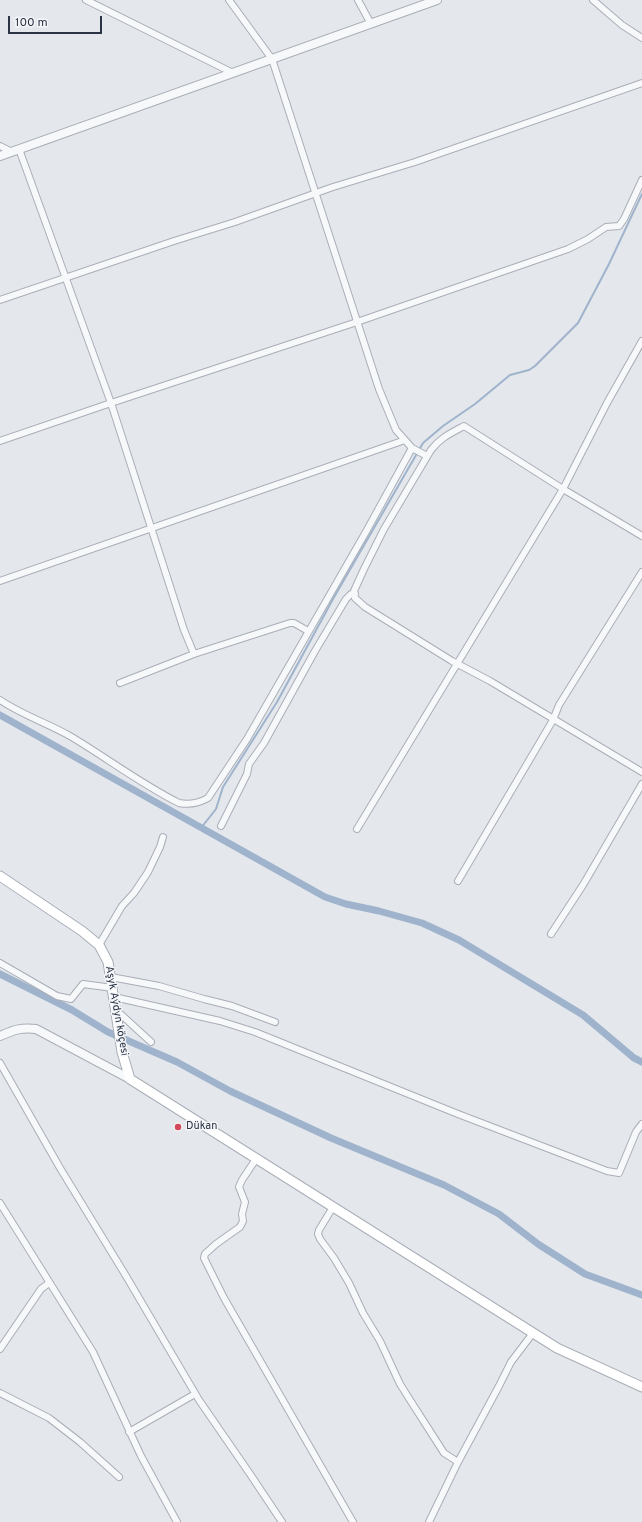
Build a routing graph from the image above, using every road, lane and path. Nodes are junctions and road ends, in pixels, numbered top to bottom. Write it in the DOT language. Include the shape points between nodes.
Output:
graph roads {
  1 [pos="86,0"];
  2 [pos="229,0"];
  3 [pos="358,0"];
  4 [pos="437,0"];
  5 [pos="593,0"];
  6 [pos="371,24"];
  7 [pos="642,38"];
  8 [pos="272,59"];
  9 [pos="232,73"];
  10 [pos="642,83"];
  11 [pos="0,146"];
  12 [pos="16,150"];
  13 [pos="0,156"];
  14 [pos="642,180"];
  15 [pos="315,193"];
  16 [pos="66,279"];
  17 [pos="0,300"];
  18 [pos="357,322"];
  19 [pos="642,341"];
  20 [pos="111,403"];
  21 [pos="405,440"];
  22 [pos="0,441"];
  23 [pos="413,448"];
  24 [pos="426,455"];
  25 [pos="563,489"];
  26 [pos="153,529"];
  27 [pos="642,536"];
  28 [pos="642,572"];
  29 [pos="0,582"];
  30 [pos="355,594"];
  31 [pos="308,631"];
  32 [pos="194,654"];
  33 [pos="458,664"];
  34 [pos="120,683"];
  35 [pos="0,700"];
  36 [pos="553,718"];
  37 [pos="642,772"];
  38 [pos="642,784"];
  39 [pos="221,826"];
  40 [pos="357,829"];
  41 [pos="163,837"];
  42 [pos="0,876"];
  43 [pos="458,881"];
  44 [pos="551,934"];
  45 [pos="99,945"];
  46 [pos="0,963"];
  47 [pos="111,977"];
  48 [pos="113,993"];
  49 [pos="116,1013"];
  50 [pos="275,1022"];
  51 [pos="1,1035"];
  52 [pos="151,1042"];
  53 [pos="0,1064"];
  54 [pos="130,1079"];
  55 [pos="642,1124"];
  56 [pos="256,1159"];
  57 [pos="0,1203"];
  58 [pos="333,1207"];
  59 [pos="50,1283"];
  60 [pos="533,1333"];
  61 [pos="0,1349"];
  62 [pos="642,1388"];
  63 [pos="0,1392"];
  64 [pos="195,1394"];
  65 [pos="129,1432"];
  66 [pos="458,1462"];
  67 [pos="118,1477"];
  68 [pos="177,1522"];
  69 [pos="282,1522"];
  70 [pos="353,1522"];
  71 [pos="429,1522"];
  1 -- 9 [label="street"];
  2 -- 8 [label="street"];
  3 -- 6 [label="street"];
  4 -- 6 [label="street"];
  5 -- 7 [label="street"];
  6 -- 8 [label="street"];
  8 -- 9 [label="street"];
  8 -- 15 [label="street"];
  9 -- 12 [label="street"];
  10 -- 15 [label="street" via="415,162"];
  11 -- 12 [label="street"];
  12 -- 13 [label="street"];
  12 -- 16 [label="street"];
  14 -- 18 [label="street" via="619,226 606,228 568,249"];
  15 -- 16 [label="street"];
  15 -- 18 [label="street"];
  16 -- 17 [label="street"];
  16 -- 20 [label="street"];
  18 -- 20 [label="street"];
  18 -- 21 [label="street" via="379,389 396,430"];
  19 -- 25 [label="street"];
  20 -- 22 [label="street"];
  20 -- 26 [label="street"];
  21 -- 23 [label="street"];
  21 -- 26 [label="street"];
  23 -- 24 [label="street"];
  23 -- 31 [label="street"];
  24 -- 25 [label="street" via="441,439 464,426"];
  24 -- 30 [label="street" via="374,549 354,590"];
  25 -- 27 [label="street"];
  25 -- 33 [label="street"];
  26 -- 29 [label="street"];
  26 -- 32 [label="street" via="184,630"];
  28 -- 36 [label="street"];
  30 -- 33 [label="street" via="355,598 365,607"];
  30 -- 39 [label="street" via="346,599 264,743 249,764 247,774"];
  31 -- 32 [label="street" via="290,622"];
  31 -- 35 [label="street" via="247,739 211,794 202,801 179,804 52,726 13,709"];
  32 -- 34 [label="street"];
  33 -- 36 [label="street"];
  33 -- 40 [label="street"];
  36 -- 37 [label="street"];
  36 -- 43 [label="street"];
  38 -- 44 [label="street"];
  41 -- 45 [label="street" via="148,872 122,906"];
  42 -- 45 [label="main road, Aşyk Aýdyn köçesi" via="82,930"];
  45 -- 47 [label="main road, Aşyk Aýdyn köçesi" via="108,962"];
  46 -- 48 [label="street" via="57,996 71,999 83,984"];
  47 -- 48 [label="main road, Aşyk Aýdyn köçesi"];
  47 -- 50 [label="street" via="159,986 232,1006"];
  48 -- 49 [label="main road, Aşyk Aýdyn köçesi"];
  48 -- 55 [label="street" via="255,1032 608,1171 619,1173 636,1132"];
  49 -- 52 [label="street" via="140,1030"];
  49 -- 54 [label="main road, Aşyk Aýdyn köçesi" via="122,1052"];
  51 -- 54 [label="street" via="18,1028 36,1030"];
  53 -- 64 [label="street"];
  54 -- 56 [label="main road"];
  56 -- 58 [label="main road"];
  56 -- 70 [label="street" via="239,1187 245,1202 240,1227 216,1244 204,1258 224,1298"];
  57 -- 59 [label="street"];
  58 -- 60 [label="main road"];
  58 -- 66 [label="street" via="319,1230 320,1239 349,1283 400,1384 444,1452"];
  59 -- 61 [label="street" via="41,1290"];
  59 -- 65 [label="street" via="93,1352"];
  60 -- 62 [label="main road" via="558,1348"];
  60 -- 66 [label="street" via="511,1362"];
  63 -- 67 [label="street" via="49,1418"];
  64 -- 65 [label="street"];
  64 -- 69 [label="street"];
  65 -- 68 [label="street"];
  66 -- 71 [label="street"];
}
